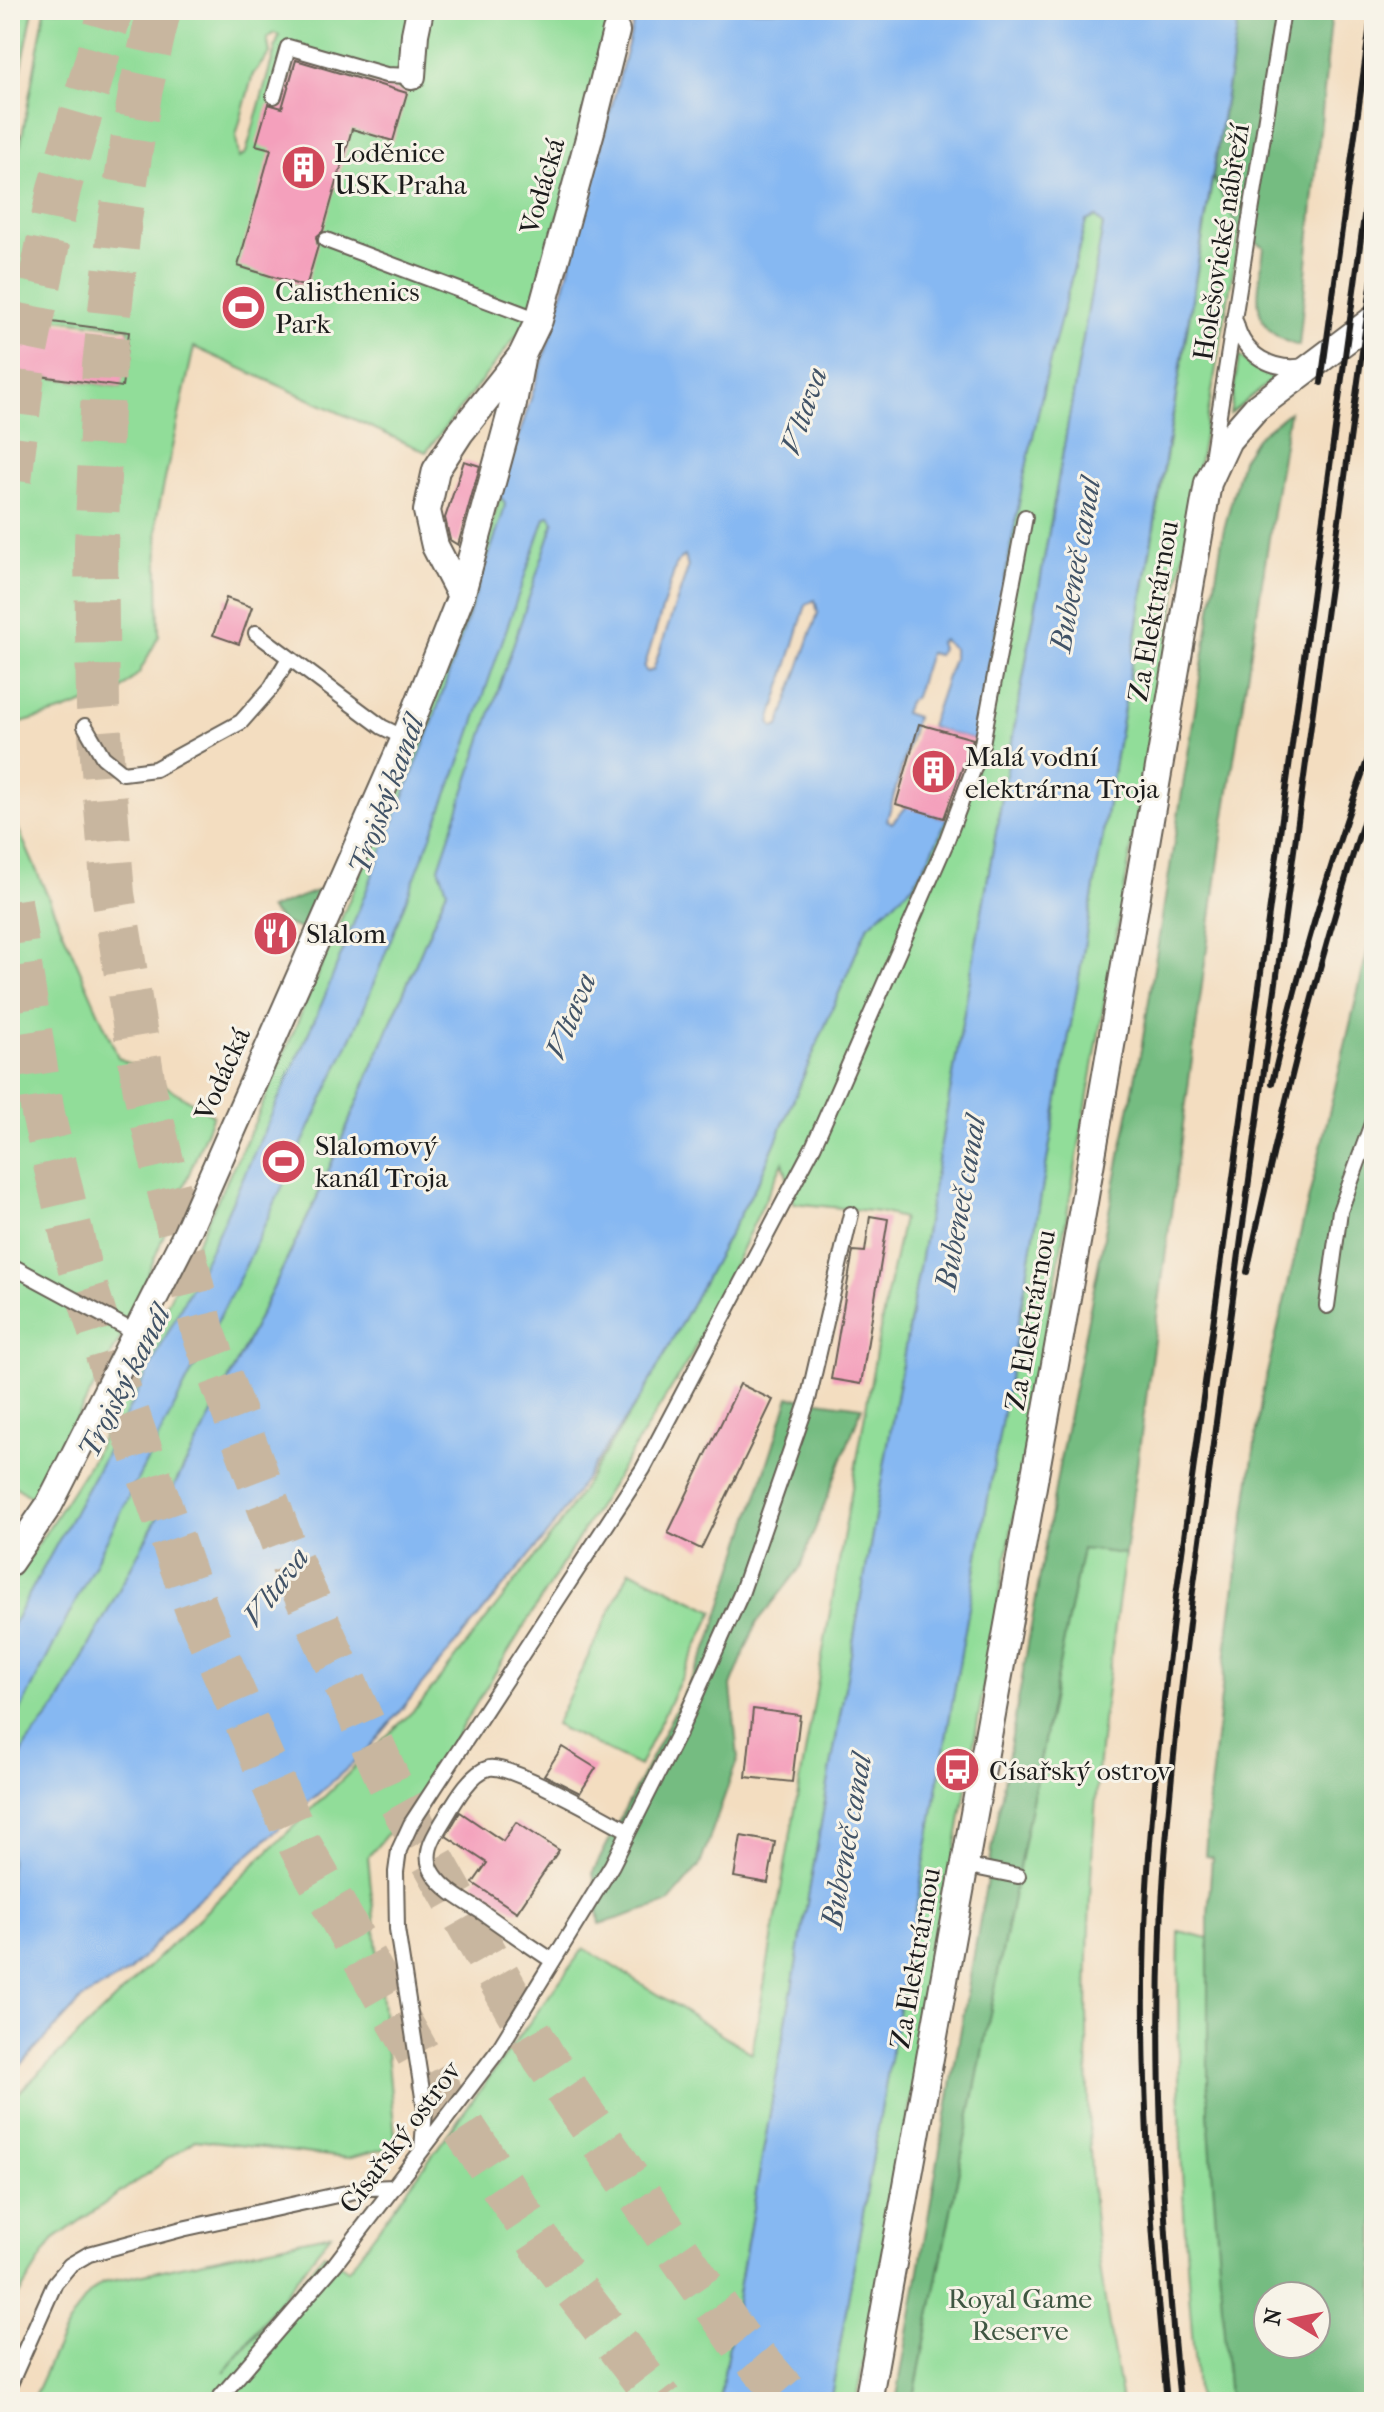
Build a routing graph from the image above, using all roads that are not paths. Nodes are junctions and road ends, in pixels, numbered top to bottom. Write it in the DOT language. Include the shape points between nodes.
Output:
graph roads {
  1 [pos="420,10"];
  2 [pos="1283,10"];
  3 [pos="616,31"];
  4 [pos="412,76"];
  5 [pos="274,96"];
  6 [pos="14,136"];
  7 [pos="10,158"];
  8 [pos="326,240"];
  9 [pos="1235,319"];
  10 [pos="1374,319"];
  11 [pos="539,320"];
  12 [pos="522,355"];
  13 [pos="1313,365"];
  14 [pos="1208,483"];
  15 [pos="1025,517"];
  16 [pos="461,596"];
  17 [pos="256,633"];
  18 [pos="289,658"];
  19 [pos="85,726"];
  20 [pos="405,738"];
  21 [pos="1374,1118"];
  22 [pos="1368,1157"];
  23 [pos="851,1214"];
  24 [pos="10,1265"];
  25 [pos="1327,1306"];
  26 [pos="136,1333"];
  27 [pos="10,1562"];
  28 [pos="629,1831"];
  29 [pos="964,1865"];
  30 [pos="1018,1876"];
  31 [pos="553,1961"];
  32 [pos="422,2150"];
  33 [pos="394,2187"];
  34 [pos="10,2384"];
  35 [pos="216,2402"];
  36 [pos="868,2402"];
  1 -- 4 [label="street"];
  2 -- 9 [label="lane, Holešovické nábřeží"];
  3 -- 11 [label="street, Vodácká"];
  4 -- 5 [label="lane" via="386,75 288,47"];
  6 -- 7 [label="lane"];
  8 -- 11 [label="lane"];
  9 -- 13 [label="lane" via="1245,345 1263,361 1286,367"];
  9 -- 14 [label="lane, Holešovické nábřeží"];
  10 -- 13 [label="street, Za Elektrárnou"];
  11 -- 12 [label="street, Vodácká"];
  12 -- 16 [label="street, Vodácká"];
  12 -- 16 [label="street, Vodácká" via="436,470 427,511 435,546"];
  13 -- 14 [label="street, Za Elektrárnou" via="1242,423"];
  14 -- 29 [label="street, Za Elektrárnou"];
  15 -- 32 [label="lane" via="981,749 945,845 814,1145 643,1469 399,1850 397,1929 425,2110"];
  16 -- 20 [label="street, Vodácká"];
  17 -- 18 [label="lane"];
  18 -- 19 [label="lane" via="241,722 155,769 123,773 103,757"];
  18 -- 20 [label="lane" via="382,727"];
  20 -- 26 [label="street, Vodácká" via="186,1235"];
  21 -- 22 [label="lane"];
  22 -- 25 [label="lane" via="1340,1211"];
  23 -- 28 [label="lane, Císařský ostrov" via="808,1400 741,1594"];
  24 -- 26 [label="lane"];
  26 -- 27 [label="street, Vodácká" via="49,1505"];
  28 -- 31 [label="lane, Císařský ostrov"];
  28 -- 31 [label="lane" via="544,1787 489,1768 461,1793 429,1845 434,1875 454,1894"];
  29 -- 30 [label="lane"];
  29 -- 36 [label="street, Za Elektrárnou"];
  31 -- 32 [label="lane, Císařský ostrov" via="497,2052"];
  32 -- 33 [label="lane, Císařský ostrov"];
  33 -- 34 [label="lane" via="198,2226 79,2258 55,2283"];
  33 -- 35 [label="lane, Císařský ostrov"];
}
